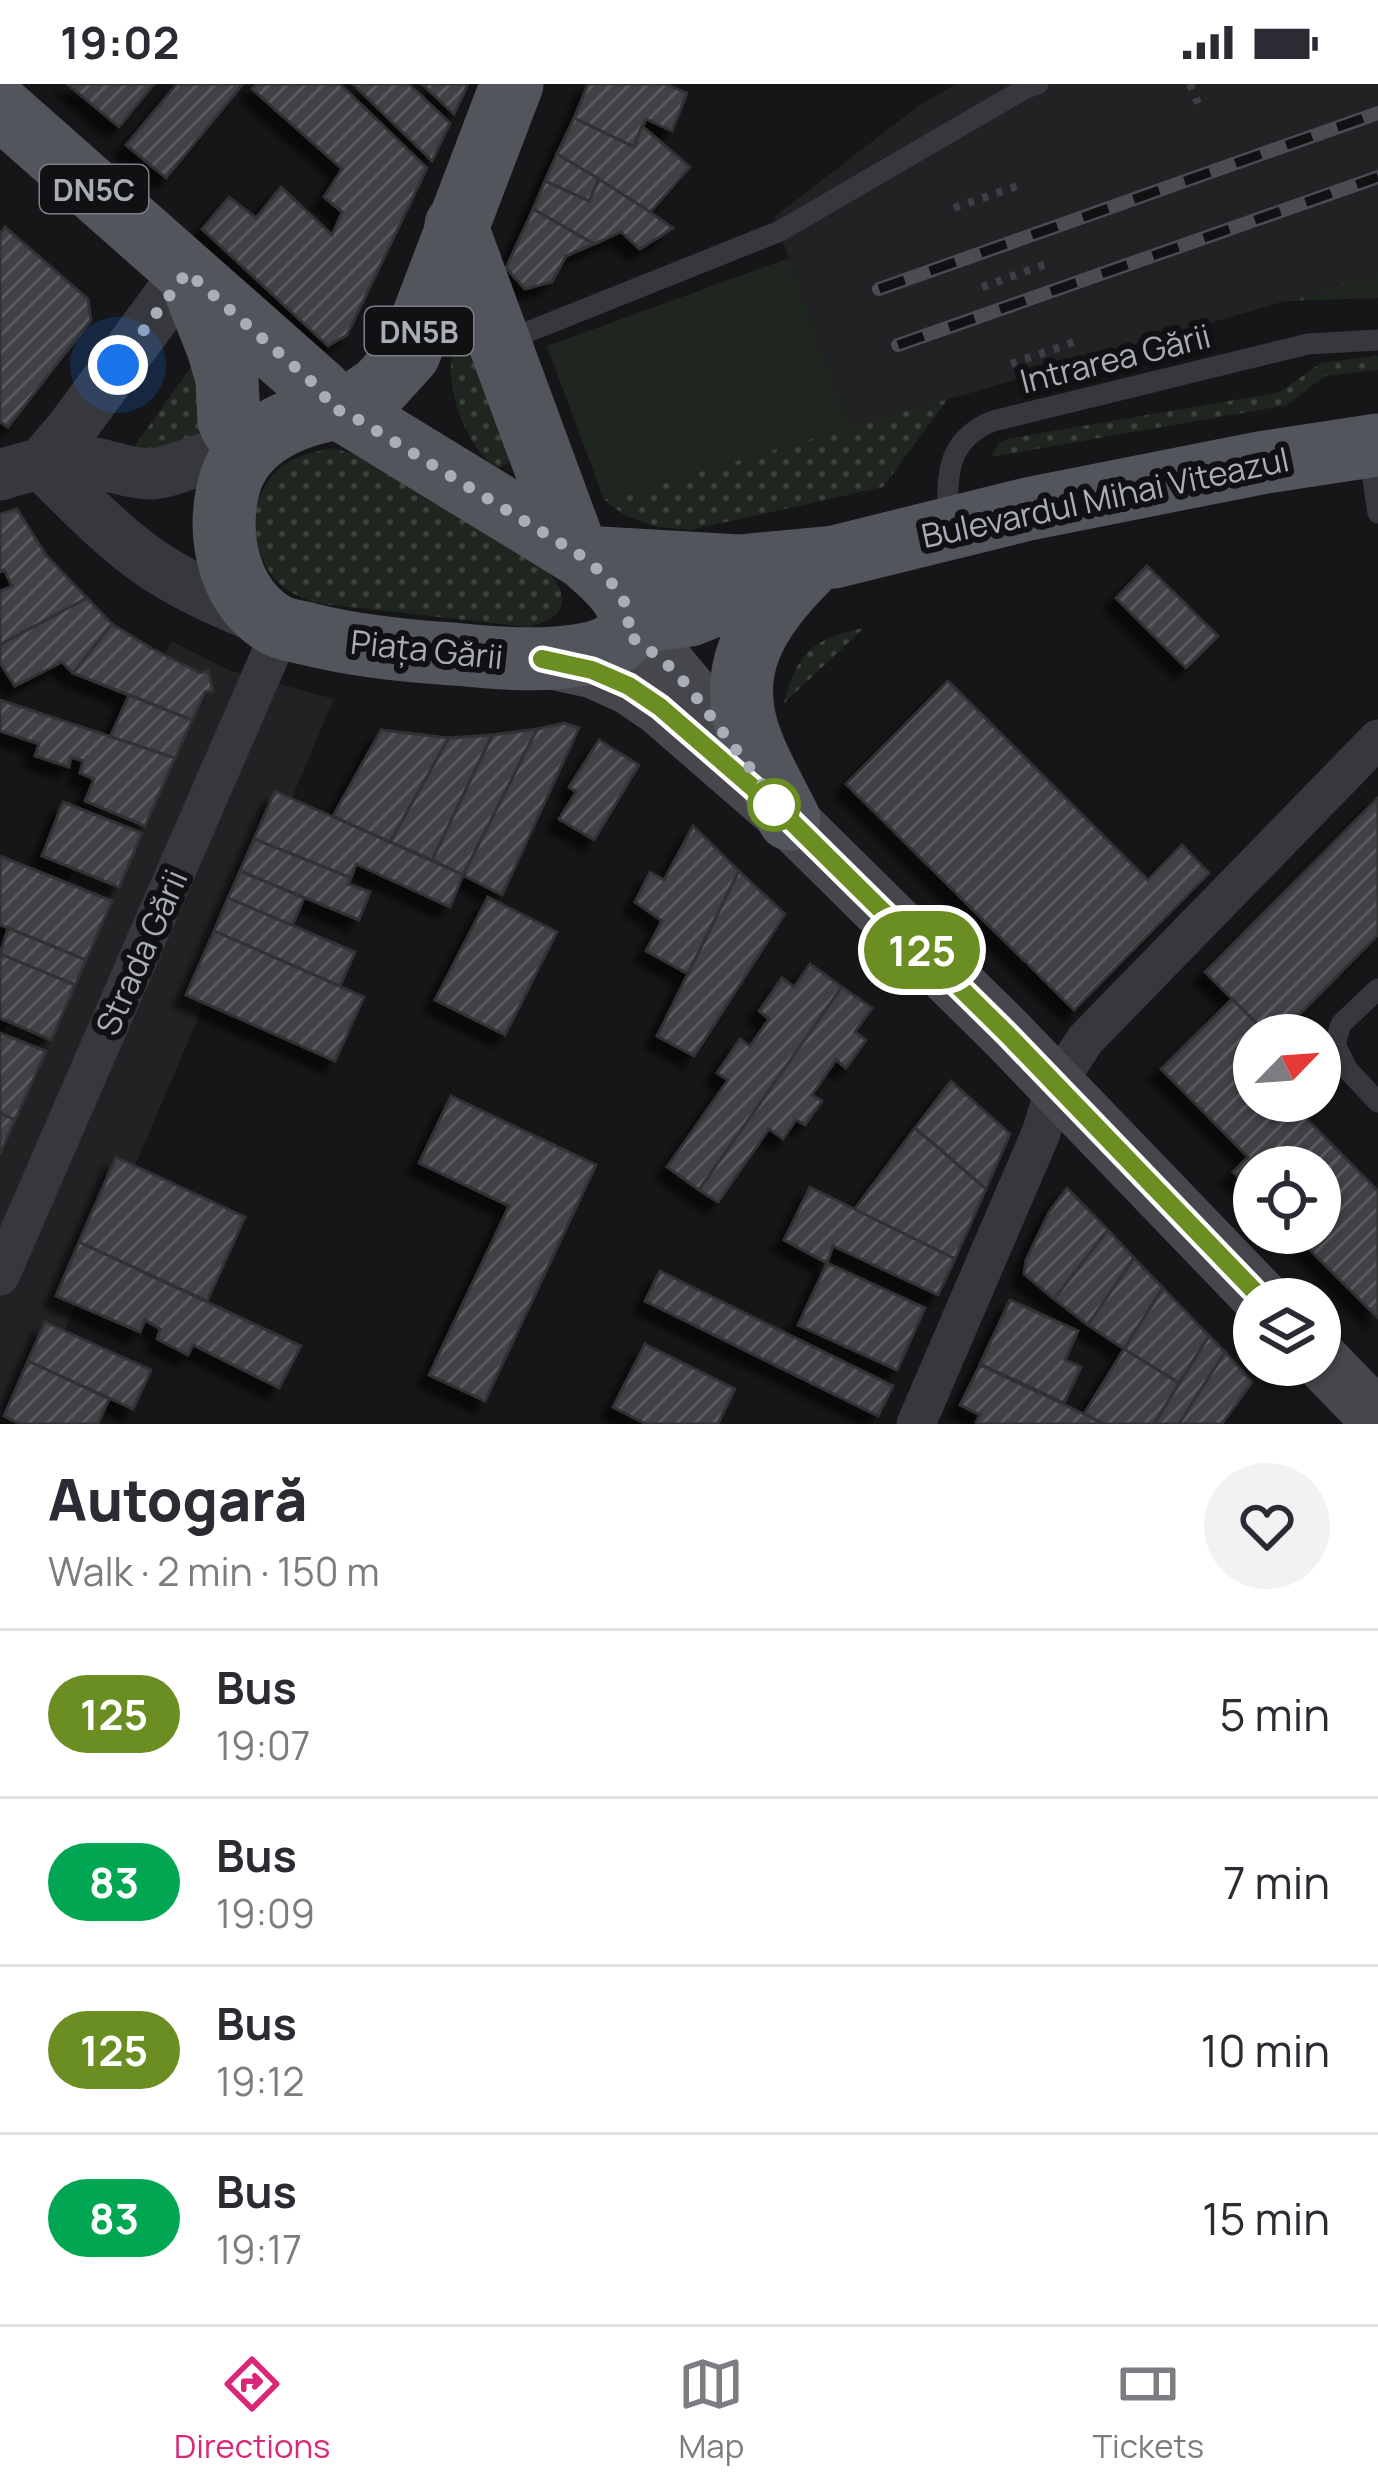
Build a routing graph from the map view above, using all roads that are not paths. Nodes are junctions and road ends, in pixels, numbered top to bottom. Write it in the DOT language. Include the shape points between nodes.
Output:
graph roads {
  1 [pos="512,84"];
  2 [pos="1038,84"];
  3 [pos="0,107"];
  4 [pos="456,225"];
  5 [pos="187,272"];
  6 [pos="1378,340"];
  7 [pos="500,344"];
  8 [pos="339,410"];
  9 [pos="1373,446"];
  10 [pos="244,454"];
  11 [pos="21,469"];
  12 [pos="1378,513"];
  13 [pos="948,528"];
  14 [pos="580,555"];
  15 [pos="821,563"];
  16 [pos="276,625"];
  17 [pos="628,628"];
  18 [pos="542,659"];
  19 [pos="1378,739"];
  20 [pos="789,819"];
  21 [pos="1378,989"];
  22 [pos="1056,1085"];
  23 [pos="1378,1102"];
  24 [pos="0,1276"];
  25 [pos="1242,1278"];
  26 [pos="1341,1381"];
  27 [pos="1378,1419"];
  28 [pos="916,1424"];
  1 -- 4 [label="main road, DN5B"];
  2 -- 7 [label="lane" via="780,231"];
  3 -- 5 [label="main road, DN5C"];
  4 -- 7 [label="main road"];
  4 -- 8 [label="main road, DN5B" via="409,354 379,388"];
  5 -- 8 [label="main road, DN5C"];
  5 -- 10 [label="main road" via="218,347"];
  5 -- 11 [label="street" via="70,429"];
  6 -- 13 [label="lane, Intrarea Gării" via="1308,344 973,429 947,478"];
  7 -- 14 [label="main road"];
  8 -- 10 [label="main road" via="283,425"];
  8 -- 14 [label="main road"];
  9 -- 12 [label="lane"];
  9 -- 13 [label="main road, Bulevardul Mihai Viteazul"];
  10 -- 11 [label="street" via="149,474 82,461"];
  10 -- 16 [label="main road" via="225,500 225,546 239,586"];
  11 -- 16 [label="street" via="151,563"];
  13 -- 15 [label="main road, Bulevardul Mihai Viteazul"];
  14 -- 15 [label="main road, Bulevardul Mihai Viteazul"];
  14 -- 17 [label="main road" via="620,596"];
  15 -- 17 [label="main road, Bulevardul Mihai Viteazul" via="712,608"];
  15 -- 20 [label="main road" via="784,592 741,670 752,743"];
  16 -- 18 [label="main road, Piața Gării" via="386,648"];
  16 -- 24 [label="street, Strada Gării"];
  17 -- 18 [label="main road, Piața Gării" via="602,650"];
  17 -- 20 [label="main road" via="686,684"];
  18 -- 20 [label="main road" via="629,686"];
  19 -- 22 [label="street" via="1085,1040"];
  20 -- 22 [label="main road"];
  21 -- 23 [label="lane" via="1341,1024 1335,1045"];
  22 -- 25 [label="main road"];
  22 -- 28 [label="street"];
  26 -- 27 [label="main road"];
}
